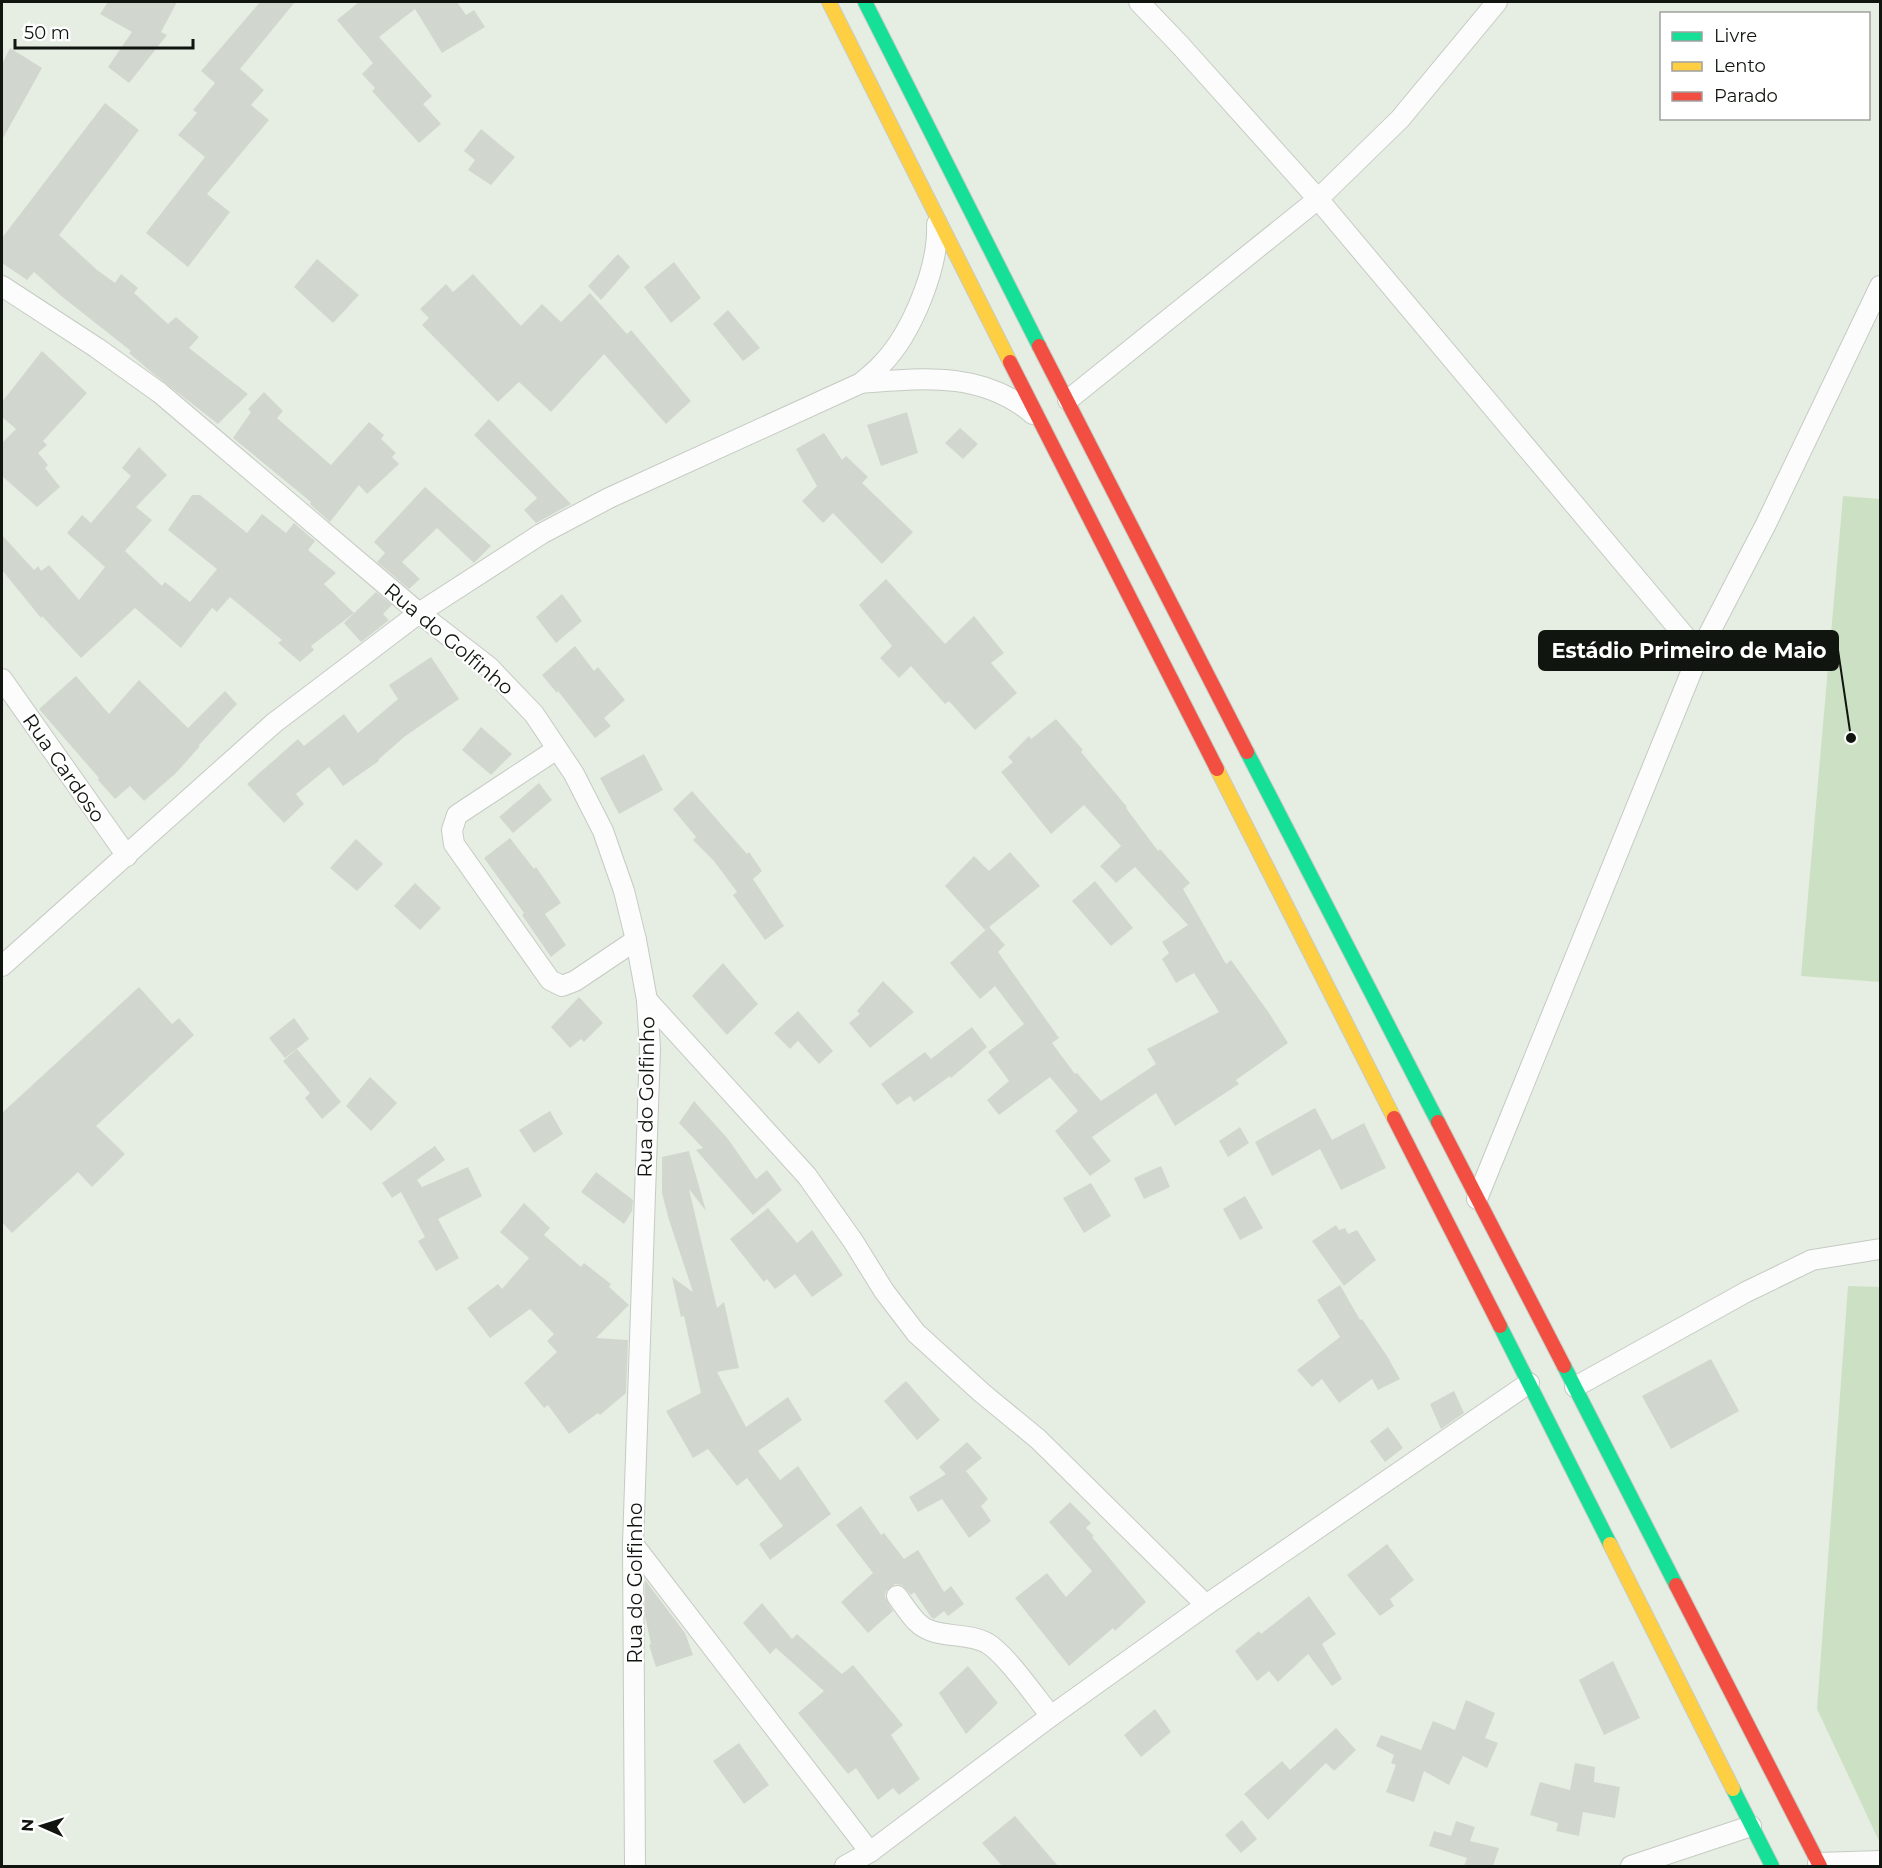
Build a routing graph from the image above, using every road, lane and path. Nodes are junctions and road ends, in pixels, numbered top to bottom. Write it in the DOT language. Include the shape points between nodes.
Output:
graph roads {
  1 [pos="829,2"];
  2 [pos="865,2"];
  3 [pos="1138,2"];
  4 [pos="1497,2"];
  5 [pos="1318,199"];
  6 [pos="937,218"];
  7 [pos="2,286"];
  8 [pos="1881,286"];
  9 [pos="861,383"];
  10 [pos="1068,400"];
  11 [pos="1040,420"];
  12 [pos="419,613"];
  13 [pos="1699,653"];
  14 [pos="2,679"];
  15 [pos="558,749"];
  16 [pos="127,856"];
  17 [pos="636,940"];
  18 [pos="2,966"];
  19 [pos="647,1000"];
  20 [pos="1477,1199"];
  21 [pos="1881,1249"];
  22 [pos="1529,1383"];
  23 [pos="1575,1387"];
  24 [pos="633,1544"];
  25 [pos="897,1596"];
  26 [pos="1206,1605"];
  27 [pos="1051,1716"];
  28 [pos="1751,1826"];
  29 [pos="870,1852"];
  30 [pos="1881,1861"];
  31 [pos="1819,1865"];
  32 [pos="635,1866"];
  33 [pos="845,1866"];
  34 [pos="1631,1866"];
  35 [pos="1772,1866"];
  1 -- 6 [label="main road"];
  2 -- 10 [label="main road"];
  3 -- 5 [label="street"];
  4 -- 5 [label="street" via="1400,119"];
  5 -- 10 [label="street"];
  5 -- 13 [label="street"];
  6 -- 9 [label="street" via="932,271 916,308 899,342"];
  6 -- 11 [label="main road"];
  7 -- 12 [label="street, Rua do Golfinho" via="160,393"];
  8 -- 13 [label="street"];
  9 -- 11 [label="street" via="953,380 990,389 1020,403"];
  9 -- 12 [label="street" via="609,498 541,534"];
  10 -- 20 [label="main road"];
  11 -- 22 [label="main road"];
  12 -- 15 [label="street, Rua do Golfinho" via="489,667 534,714"];
  12 -- 16 [label="street" via="274,723"];
  13 -- 20 [label="street"];
  14 -- 16 [label="street, Rua Cardoso"];
  15 -- 17 [label="street, Rua do Golfinho" via="603,831"];
  15 -- 17 [label="street" via="457,815 452,830 454,844 550,980 562,986 575,981"];
  16 -- 18 [label="street"];
  17 -- 19 [label="street, Rua do Golfinho"];
  19 -- 24 [label="street, Rua do Golfinho" via="650,1048"];
  19 -- 26 [label="street" via="807,1176 916,1333 1038,1439"];
  20 -- 23 [label="main road"];
  21 -- 23 [label="street" via="1812,1260"];
  22 -- 26 [label="street"];
  22 -- 28 [label="main road"];
  23 -- 31 [label="main road"];
  24 -- 29 [label="street"];
  24 -- 32 [label="street, Rua do Golfinho"];
  25 -- 27 [label="street" via="917,1623 930,1631 987,1643"];
  26 -- 27 [label="street"];
  27 -- 29 [label="street"];
  28 -- 34 [label="street"];
  28 -- 35 [label="main road"];
  29 -- 33 [label="street"];
  30 -- 31 [label="street"];
}
